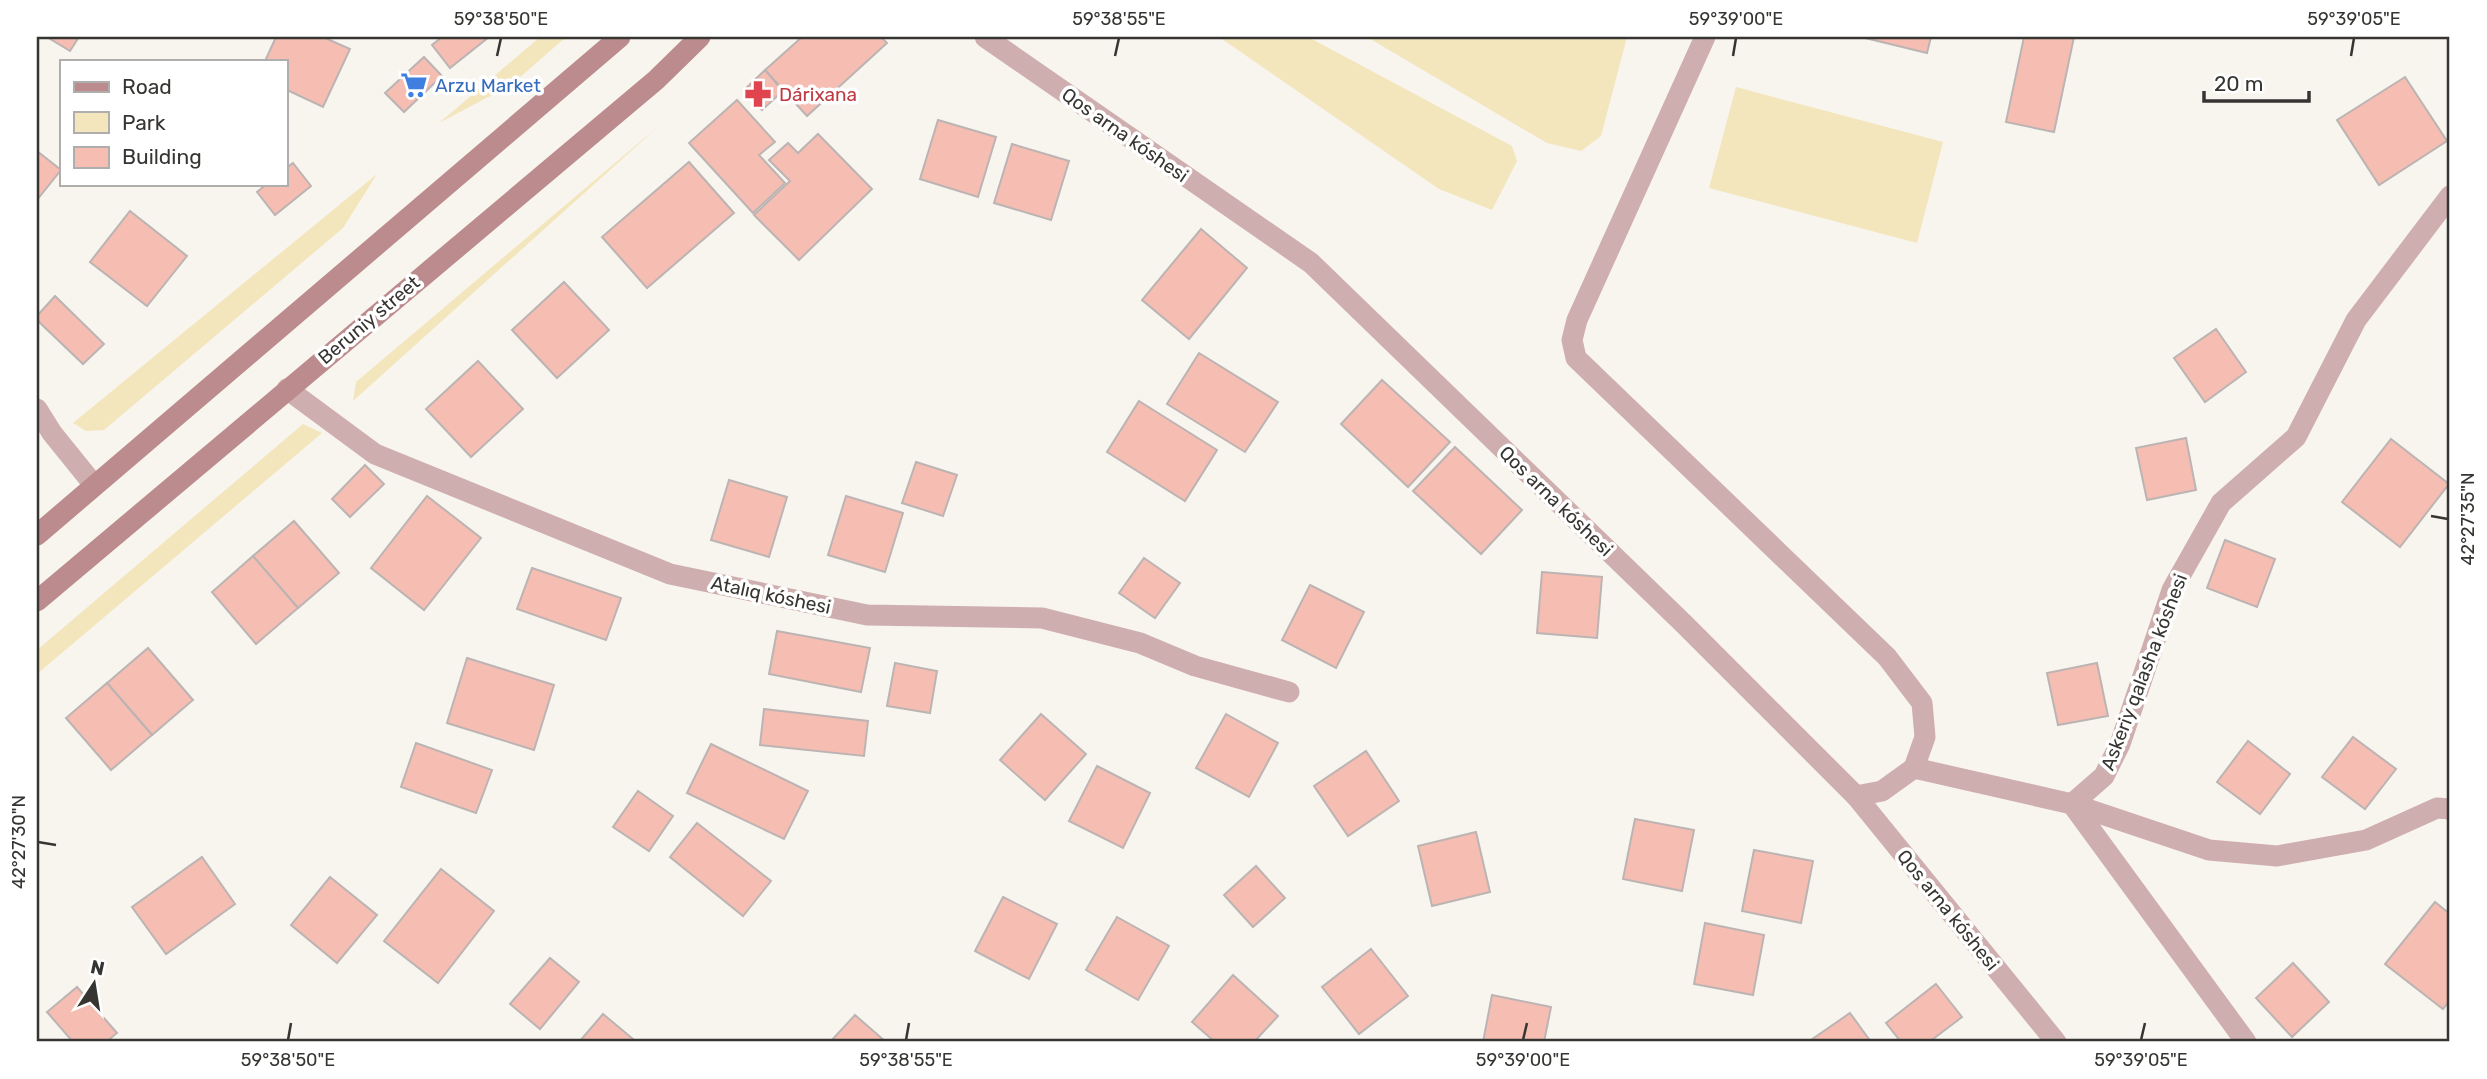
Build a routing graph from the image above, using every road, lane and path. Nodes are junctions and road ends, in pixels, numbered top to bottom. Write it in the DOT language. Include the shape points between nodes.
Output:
graph roads {
  1 [pos="620,37"];
  2 [pos="700,37"];
  3 [pos="985,37"];
  4 [pos="1705,37"];
  5 [pos="2450,196"];
  6 [pos="287,389"];
  7 [pos="37,409"];
  8 [pos="94,485"];
  9 [pos="37,535"];
  10 [pos="37,601"];
  11 [pos="1289,692"];
  12 [pos="1914,768"];
  13 [pos="1856,796"];
  14 [pos="2072,804"];
  15 [pos="2450,809"];
  16 [pos="2056,1042"];
  17 [pos="2246,1042"];
  1 -- 8 [label="street"];
  2 -- 6 [label="street, Beruniy street" via="656,80"];
  3 -- 13 [label="street, Qos arna kóshesi" via="1311,263"];
  4 -- 12 [label="street" via="1577,320 1572,341 1576,358 1887,657 1922,703 1925,737"];
  5 -- 14 [label="street, Askeriy qalasha kóshesi" via="2356,320 2296,437 2221,503 2172,590 2120,744 2104,776"];
  6 -- 10 [label="street, Beruniy street"];
  6 -- 11 [label="street, Atalıq kóshesi" via="376,454 670,574 867,615 1042,618 1140,643 1195,666"];
  7 -- 8 [label="street"];
  8 -- 9 [label="street"];
  12 -- 13 [label="street" via="1882,791"];
  12 -- 14 [label="street"];
  13 -- 16 [label="street, Qos arna kóshesi"];
  14 -- 15 [label="street" via="2209,850 2277,856 2366,840 2437,808"];
  14 -- 17 [label="street"];
}
